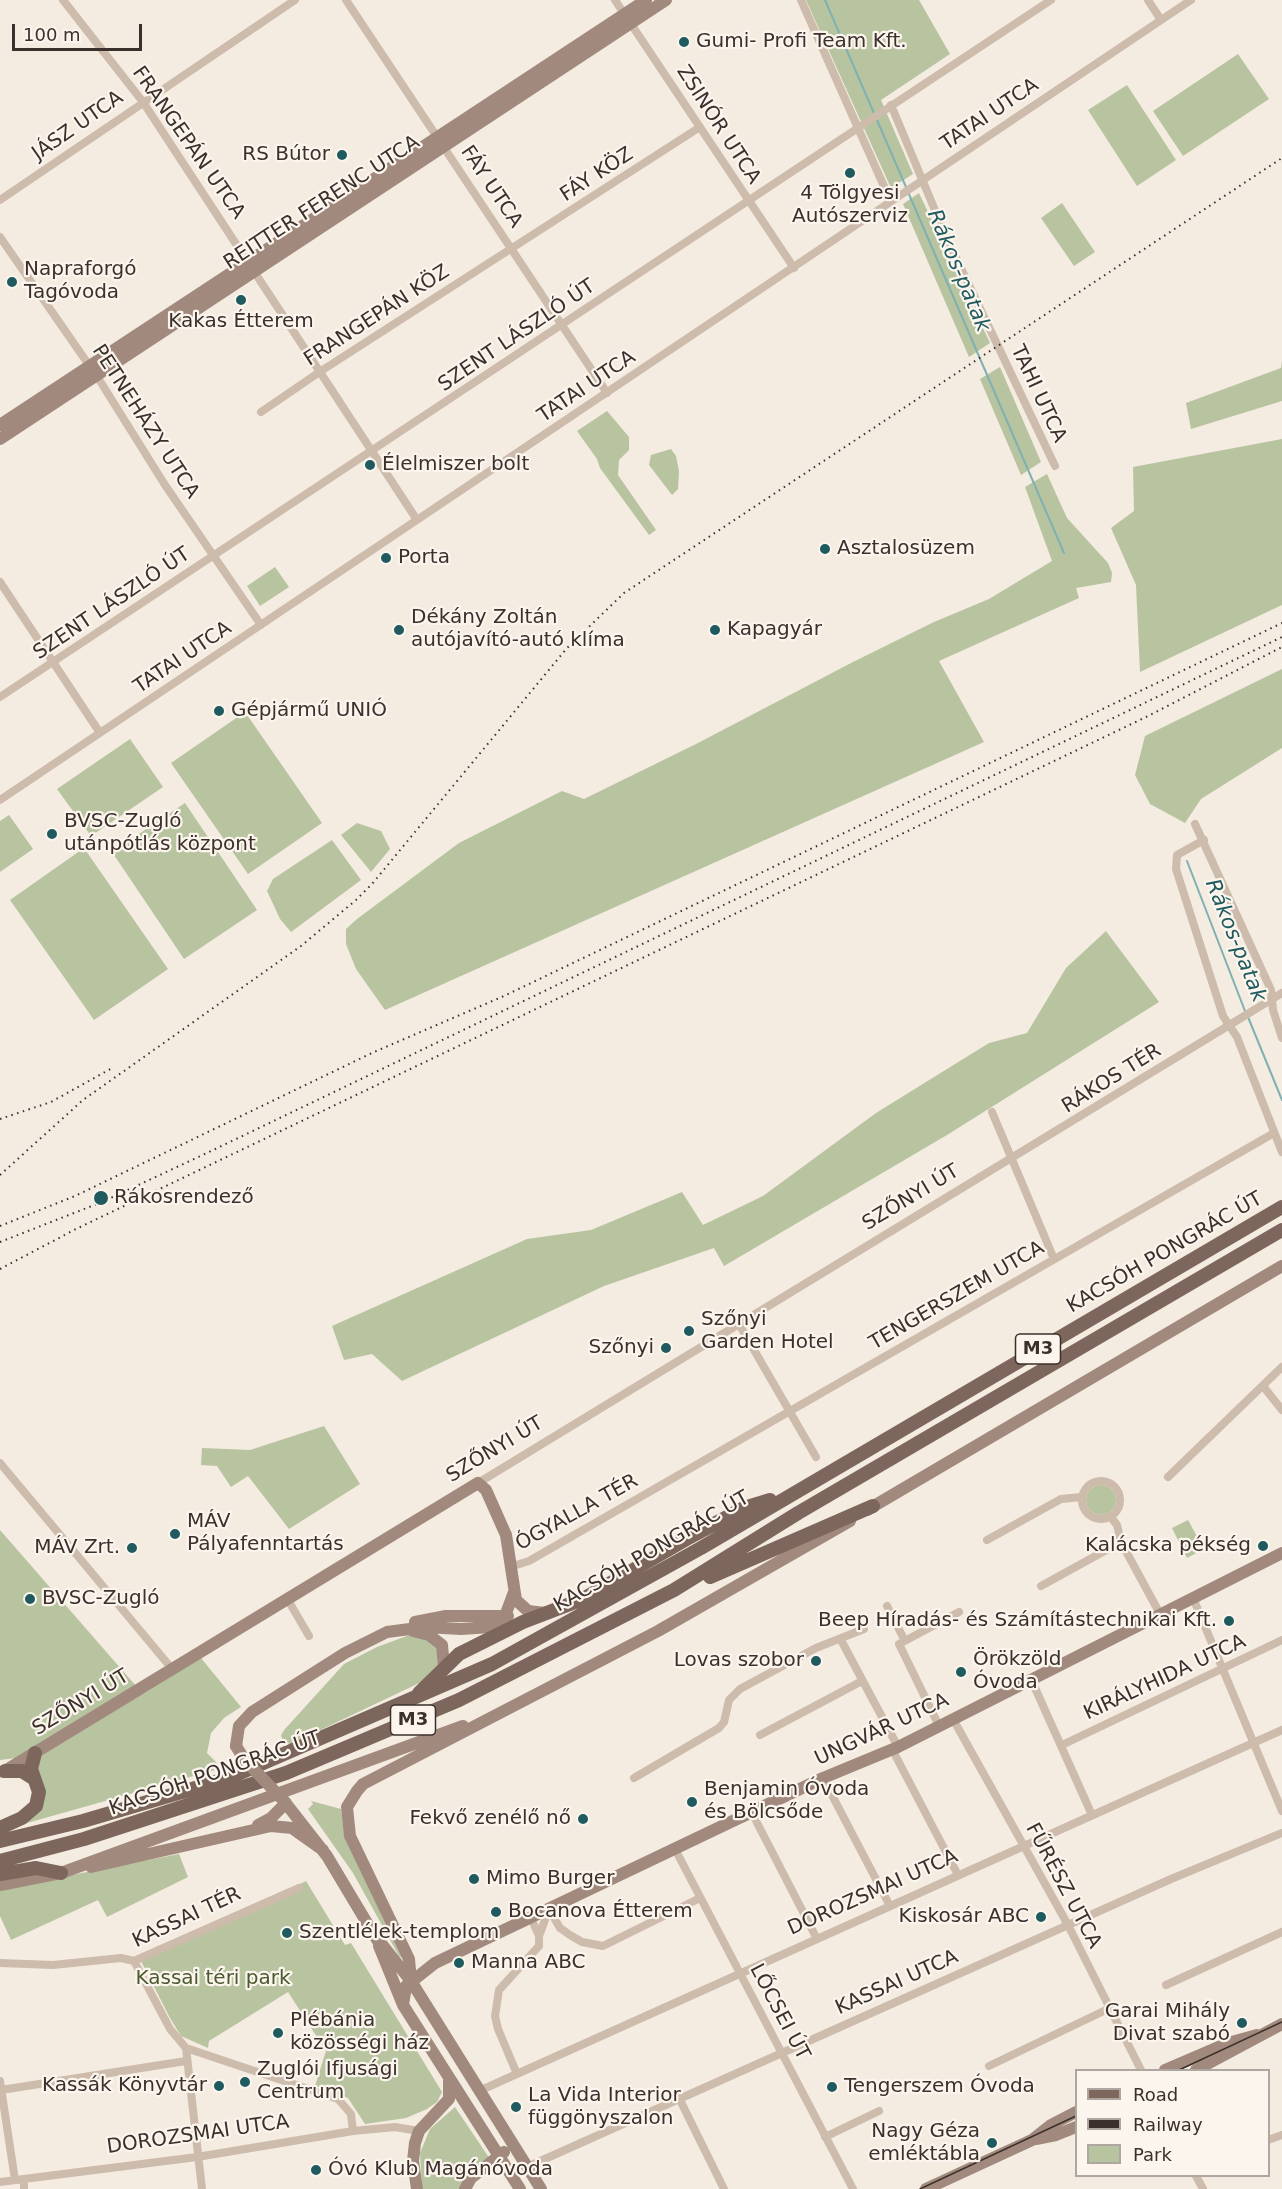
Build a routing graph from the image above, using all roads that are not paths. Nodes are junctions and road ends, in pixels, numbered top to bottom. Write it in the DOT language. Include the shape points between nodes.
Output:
graph roads {
  1 [pos="63,0"];
  2 [pos="295,0"];
  3 [pos="346,0"];
  4 [pos="615,0"];
  5 [pos="646,0"];
  6 [pos="666,0"];
  7 [pos="801,0"];
  8 [pos="1051,0"];
  9 [pos="1148,0"];
  10 [pos="1191,0"];
  11 [pos="628,19"];
  12 [pos="1161,20"];
  13 [pos="143,102"];
  14 [pos="891,105"];
  15 [pos="861,125"];
  16 [pos="700,127"];
  17 [pos="440,141"];
  18 [pos="921,182"];
  19 [pos="0,200"];
  20 [pos="895,200"];
  21 [pos="749,203"];
  22 [pos="0,237"];
  23 [pos="512,249"];
  24 [pos="252,265"];
  25 [pos="794,268"];
  26 [pos="563,325"];
  27 [pos="92,370"];
  28 [pos="321,371"];
  29 [pos="607,393"];
  30 [pos="261,412"];
  31 [pos="0,425"];
  32 [pos="0,439"];
  33 [pos="373,452"];
  34 [pos="1055,466"];
  35 [pos="417,520"];
  36 [pos="214,556"];
  37 [pos="0,582"];
  38 [pos="261,625"];
  39 [pos="53,664"];
  40 [pos="0,697"];
  41 [pos="100,733"];
  42 [pos="0,800"];
  43 [pos="1195,824"];
  44 [pos="1204,840"];
  45 [pos="1282,993"];
  46 [pos="1272,999"];
  47 [pos="1230,1025"];
  48 [pos="1282,1038"];
  49 [pos="992,1112"];
  50 [pos="1274,1133"];
  51 [pos="1282,1152"];
  52 [pos="1011,1160"];
  53 [pos="1282,1207"];
  54 [pos="1282,1230"];
  55 [pos="1054,1259"];
  56 [pos="1282,1266"];
  57 [pos="739,1324"];
  58 [pos="1282,1367"];
  59 [pos="1263,1386"];
  60 [pos="1282,1410"];
  61 [pos="792,1412"];
  62 [pos="816,1457"];
  63 [pos="0,1463"];
  64 [pos="1168,1477"];
  65 [pos="478,1483"];
  66 [pos="657,1488"];
  67 [pos="795,1492"];
  68 [pos="1082,1497"];
  69 [pos="873,1506"];
  70 [pos="1110,1516"];
  71 [pos="987,1540"];
  72 [pos="1121,1542"];
  73 [pos="1282,1553"];
  74 [pos="513,1569"];
  75 [pos="1041,1586"];
  76 [pos="674,1590"];
  77 [pos="514,1592"];
  78 [pos="1193,1598"];
  79 [pos="288,1600"];
  80 [pos="887,1606"];
  81 [pos="959,1612"];
  82 [pos="545,1613"];
  83 [pos="1160,1614"];
  84 [pos="483,1615"];
  85 [pos="505,1616"];
  86 [pos="864,1629"];
  87 [pos="394,1631"];
  88 [pos="309,1636"];
  89 [pos="841,1640"];
  90 [pos="1282,1640"];
  91 [pos="905,1641"];
  92 [pos="444,1667"];
  93 [pos="1223,1668"];
  94 [pos="173,1670"];
  95 [pos="1031,1679"];
  96 [pos="862,1681"];
  97 [pos="405,1704"];
  98 [pos="519,1704"];
  99 [pos="953,1719"];
  100 [pos="939,1726"];
  101 [pos="1282,1730"];
  102 [pos="760,1735"];
  103 [pos="1252,1744"];
  104 [pos="1062,1745"];
  105 [pos="895,1748"];
  106 [pos="35,1753"];
  107 [pos="2,1772"];
  108 [pos="33,1778"];
  109 [pos="634,1778"];
  110 [pos="823,1778"];
  111 [pos="285,1802"];
  112 [pos="1282,1811"];
  113 [pos="752,1813"];
  114 [pos="1092,1815"];
  115 [pos="0,1828"];
  116 [pos="247,1830"];
  117 [pos="1282,1833"];
  118 [pos="0,1841"];
  119 [pos="1024,1846"];
  120 [pos="675,1849"];
  121 [pos="323,1850"];
  122 [pos="0,1861"];
  123 [pos="61,1873"];
  124 [pos="0,1874"];
  125 [pos="958,1875"];
  126 [pos="0,1885"];
  127 [pos="299,1888"];
  128 [pos="700,1898"];
  129 [pos="890,1906"];
  130 [pos="549,1909"];
  131 [pos="531,1918"];
  132 [pos="1068,1925"];
  133 [pos="1282,1932"];
  134 [pos="539,1936"];
  135 [pos="376,1937"];
  136 [pos="818,1939"];
  137 [pos="134,1961"];
  138 [pos="0,1963"];
  139 [pos="741,1975"];
  140 [pos="411,1980"];
  141 [pos="1166,1985"];
  142 [pos="403,2005"];
  143 [pos="1108,2009"];
  144 [pos="1282,2024"];
  145 [pos="1257,2035"];
  146 [pos="186,2048"];
  147 [pos="781,2052"];
  148 [pos="186,2061"];
  149 [pos="989,2066"];
  150 [pos="1140,2069"];
  151 [pos="1167,2069"];
  152 [pos="1198,2069"];
  153 [pos="517,2074"];
  154 [pos="447,2076"];
  155 [pos="1,2086"];
  156 [pos="479,2091"];
  157 [pos="679,2098"];
  158 [pos="879,2111"];
  159 [pos="1075,2113"];
  160 [pos="1075,2128"];
  161 [pos="353,2131"];
  162 [pos="507,2136"];
  163 [pos="417,2137"];
  164 [pos="825,2137"];
  165 [pos="1032,2140"];
  166 [pos="197,2157"];
  167 [pos="501,2162"];
  168 [pos="527,2167"];
  169 [pos="19,2180"];
  170 [pos="0,2182"];
  171 [pos="24,2189"];
  172 [pos="202,2189"];
  173 [pos="417,2189"];
  174 [pos="465,2189"];
  175 [pos="520,2189"];
  176 [pos="541,2189"];
  177 [pos="724,2189"];
  178 [pos="853,2189"];
  179 [pos="926,2189"];
  1 -- 13 [label="street, FRANGEPÁN UTCA"];
  2 -- 13 [label="street, JÁSZ UTCA"];
  3 -- 17 [label="street, FÁY UTCA"];
  4 -- 11 [label="street, ZSINÓR UTCA"];
  5 -- 11 [label="street, REITTER FERENC UTCA"];
  6 -- 11 [label="street, REITTER FERENC UTCA"];
  7 -- 15 [label="street"];
  8 -- 14 [label="street, SZENT LÁSZLÓ ÚT"];
  9 -- 12 [label="street"];
  10 -- 12 [label="street, TATAI UTCA"];
  11 -- 16 [label="street, ZSINÓR UTCA"];
  11 -- 17 [label="street, REITTER FERENC UTCA"];
  12 -- 18 [label="street, TATAI UTCA"];
  13 -- 19 [label="street, JÁSZ UTCA"];
  13 -- 24 [label="street, FRANGEPÁN UTCA"];
  14 -- 15 [label="street, SZENT LÁSZLÓ ÚT"];
  14 -- 18 [label="street, TAHI UTCA"];
  15 -- 20 [label="street"];
  15 -- 21 [label="street, SZENT LÁSZLÓ ÚT"];
  16 -- 21 [label="street, ZSINÓR UTCA"];
  16 -- 23 [label="street, FÁY KÖZ"];
  17 -- 23 [label="street, FÁY UTCA"];
  17 -- 24 [label="street, REITTER FERENC UTCA"];
  18 -- 20 [label="street, TATAI UTCA"];
  18 -- 34 [label="street, TAHI UTCA"];
  20 -- 25 [label="street, TATAI UTCA"];
  21 -- 25 [label="street, ZSINÓR UTCA"];
  21 -- 26 [label="street, SZENT LÁSZLÓ ÚT"];
  22 -- 27 [label="street, PETNEHÁZY UTCA"];
  23 -- 26 [label="street, FÁY UTCA"];
  23 -- 28 [label="street, FRANGEPÁN KÖZ"];
  24 -- 27 [label="street, REITTER FERENC UTCA"];
  24 -- 28 [label="street, FRANGEPÁN UTCA"];
  25 -- 29 [label="street, TATAI UTCA"];
  26 -- 29 [label="street, FÁY UTCA"];
  26 -- 33 [label="street, SZENT LÁSZLÓ ÚT"];
  27 -- 31 [label="street, REITTER FERENC UTCA"];
  27 -- 32 [label="street, REITTER FERENC UTCA"];
  27 -- 36 [label="street, PETNEHÁZY UTCA"];
  28 -- 30 [label="street, FRANGEPÁN KÖZ"];
  28 -- 33 [label="street, FRANGEPÁN UTCA"];
  29 -- 35 [label="street, TATAI UTCA"];
  33 -- 35 [label="street, FRANGEPÁN UTCA"];
  33 -- 36 [label="street, SZENT LÁSZLÓ ÚT"];
  35 -- 38 [label="street, TATAI UTCA"];
  36 -- 38 [label="street, PETNEHÁZY UTCA"];
  36 -- 39 [label="street, SZENT LÁSZLÓ ÚT"];
  37 -- 39 [label="street"];
  38 -- 41 [label="street, TATAI UTCA"];
  39 -- 40 [label="street, SZENT LÁSZLÓ ÚT"];
  39 -- 41 [label="street"];
  41 -- 42 [label="street, TATAI UTCA"];
  43 -- 44 [label="street"];
  44 -- 46 [label="street"];
  44 -- 47 [label="street" via="1177,855 1176,869 1223,1016"];
  45 -- 46 [label="street, RÁKOS TÉR"];
  46 -- 47 [label="street, RÁKOS TÉR"];
  46 -- 48 [label="street"];
  47 -- 50 [label="street"];
  47 -- 52 [label="street, RÁKOS TÉR"];
  49 -- 52 [label="street"];
  50 -- 51 [label="street"];
  50 -- 55 [label="street, TENGERSZEM UTCA"];
  52 -- 55 [label="street"];
  52 -- 57 [label="street, SZŐNYI ÚT"];
  53 -- 67 [label="main road, KACSÓH PONGRÁC ÚT / M3"];
  54 -- 76 [label="main road, KACSÓH PONGRÁC ÚT / M3" via="798,1513"];
  55 -- 61 [label="street, TENGERSZEM UTCA"];
  56 -- 69 [label="street, KACSÓH PONGRÁC ÚT"];
  57 -- 61 [label="street"];
  57 -- 65 [label="street, SZŐNYI ÚT"];
  58 -- 59 [label="street"];
  59 -- 60 [label="street"];
  59 -- 64 [label="street"];
  61 -- 62 [label="street"];
  61 -- 66 [label="street, TENGERSZEM UTCA"];
  63 -- 94 [label="street"];
  65 -- 74 [label="street" via="486,1490 506,1536"];
  65 -- 79 [label="street, SZŐNYI ÚT"];
  66 -- 74 [label="street, ÓGYALLA TÉR"];
  67 -- 82 [label="main road" via="744,1509 583,1599"];
  67 -- 97 [label="main road, KACSÓH PONGRÁC ÚT / M3" via="563,1626"];
  68 -- 70 [label="street" via="1084,1508 1093,1516"];
  68 -- 70 [label="street" via="1094,1482 1112,1484 1120,1501"];
  68 -- 71 [label="street" via="1061,1499"];
  69 -- 76 [label="main road"];
  69 -- 98 [label="street, KACSÓH PONGRÁC ÚT" via="658,1631"];
  70 -- 72 [label="street"];
  72 -- 75 [label="street"];
  72 -- 83 [label="street"];
  73 -- 78 [label="street, UNGVÁR UTCA"];
  74 -- 77 [label="street"];
  74 -- 84 [label="street" via="506,1598"];
  76 -- 122 [label="main road, KACSÓH PONGRÁC ÚT / M3" via="459,1700 329,1756 84,1839"];
  77 -- 82 [label="street" via="523,1609"];
  77 -- 85 [label="street"];
  78 -- 83 [label="street, UNGVÁR UTCA"];
  78 -- 93 [label="street"];
  79 -- 88 [label="street"];
  79 -- 94 [label="street, SZŐNYI ÚT"];
  80 -- 91 [label="street"];
  81 -- 91 [label="street"];
  82 -- 85 [label="street"];
  82 -- 92 [label="main road" via="459,1654"];
  83 -- 95 [label="street, UNGVÁR UTCA"];
  84 -- 85 [label="street"];
  84 -- 87 [label="street" via="431,1618"];
  85 -- 87 [label="street" via="485,1629 425,1626"];
  86 -- 89 [label="street"];
  87 -- 92 [label="street" via="422,1632 436,1639 444,1651"];
  87 -- 111 [label="street, bridge" via="345,1653 252,1712 239,1726 236,1746"];
  89 -- 96 [label="street"];
  89 -- 109 [label="street" via="816,1648 733,1693 719,1728"];
  90 -- 93 [label="street, KIRÁLYHIDA UTCA"];
  91 -- 100 [label="street" via="899,1644"];
  92 -- 97 [label="main road"];
  93 -- 103 [label="street"];
  93 -- 104 [label="street, KIRÁLYHIDA UTCA"];
  94 -- 106 [label="street, SZŐNYI ÚT"];
  95 -- 99 [label="street, UNGVÁR UTCA"];
  95 -- 104 [label="street"];
  96 -- 102 [label="street"];
  96 -- 105 [label="street"];
  97 -- 118 [label="main road, KACSÓH PONGRÁC ÚT / M3" via="226,1779"];
  98 -- 123 [label="street, KACSÓH PONGRÁC ÚT"];
  98 -- 140 [label="street, KACSÓH PONGRÁC ÚT" via="363,1784 351,1798 350,1836 409,1959"];
  99 -- 100 [label="street, UNGVÁR UTCA"];
  99 -- 119 [label="street, FŰRÉSZ UTCA"];
  100 -- 105 [label="street, UNGVÁR UTCA"];
  101 -- 103 [label="street, DOROZSMAI UTCA"];
  103 -- 112 [label="street"];
  103 -- 114 [label="street, DOROZSMAI UTCA"];
  104 -- 114 [label="street"];
  105 -- 110 [label="street, UNGVÁR UTCA"];
  105 -- 125 [label="street"];
  106 -- 107 [label="street, SZŐNYI ÚT"];
  106 -- 108 [label="main road"];
  107 -- 108 [label="main road" via="22,1771"];
  108 -- 115 [label="main road" via="39,1792 36,1806"];
  110 -- 113 [label="street, UNGVÁR UTCA"];
  110 -- 129 [label="street"];
  111 -- 116 [label="street" via="271,1818"];
  111 -- 121 [label="street"];
  113 -- 120 [label="street, UNGVÁR UTCA"];
  113 -- 136 [label="street"];
  114 -- 119 [label="street, DOROZSMAI UTCA"];
  116 -- 121 [label="street" via="289,1827"];
  116 -- 123 [label="street"];
  117 -- 132 [label="street, KASSAI UTCA"];
  119 -- 125 [label="street, DOROZSMAI UTCA"];
  119 -- 132 [label="street, FŰRÉSZ UTCA"];
  120 -- 128 [label="street, LŐCSEI ÚT"];
  120 -- 130 [label="street, UNGVÁR UTCA"];
  121 -- 135 [label="street"];
  123 -- 124 [label="main road" via="36,1868"];
  123 -- 126 [label="street, KACSÓH PONGRÁC ÚT"];
  125 -- 129 [label="street, DOROZSMAI UTCA"];
  127 -- 137 [label="street, KASSAI TÉR"];
  128 -- 130 [label="street" via="603,1946 570,1935 560,1928"];
  128 -- 139 [label="street, LŐCSEI ÚT"];
  129 -- 136 [label="street, DOROZSMAI UTCA"];
  130 -- 131 [label="street, UNGVÁR UTCA"];
  130 -- 134 [label="street"];
  131 -- 134 [label="street"];
  131 -- 140 [label="street, UNGVÁR UTCA" via="435,1963"];
  132 -- 143 [label="street, FŰRÉSZ UTCA"];
  132 -- 147 [label="street, KASSAI UTCA"];
  133 -- 141 [label="street"];
  134 -- 153 [label="street" via="539,1946 509,1976 497,1999 498,2029"];
  135 -- 140 [label="street"];
  135 -- 142 [label="street"];
  136 -- 139 [label="street, DOROZSMAI UTCA"];
  137 -- 138 [label="street" via="121,1958 53,1965"];
  137 -- 146 [label="street, KASSAI TÉR" via="170,2029"];
  139 -- 147 [label="street, LŐCSEI ÚT"];
  139 -- 153 [label="street, DOROZSMAI UTCA"];
  140 -- 142 [label="street" via="404,1992"];
  140 -- 156 [label="street"];
  142 -- 154 [label="street"];
  143 -- 149 [label="street"];
  143 -- 150 [label="street, FŰRÉSZ UTCA"];
  144 -- 145 [label="street"];
  145 -- 151 [label="street" via="1227,2043"];
  145 -- 152 [label="street" via="1232,2053"];
  146 -- 148 [label="street"];
  146 -- 161 [label="street" via="338,2099 351,2114"];
  147 -- 157 [label="street, KASSAI UTCA"];
  147 -- 164 [label="street, LŐCSEI ÚT"];
  148 -- 155 [label="street"];
  148 -- 166 [label="street"];
  153 -- 156 [label="street, DOROZSMAI UTCA"];
  154 -- 163 [label="street" via="449,2100"];
  154 -- 167 [label="street"];
  155 -- 169 [label="street"];
  156 -- 162 [label="street"];
  157 -- 168 [label="street, KASSAI UTCA"];
  157 -- 177 [label="street"];
  158 -- 164 [label="street"];
  159 -- 165 [label="street"];
  160 -- 165 [label="street"];
  161 -- 163 [label="street, DOROZSMAI UTCA" via="402,2128"];
  161 -- 166 [label="street, DOROZSMAI UTCA"];
  162 -- 167 [label="street"];
  162 -- 168 [label="street"];
  163 -- 173 [label="street" via="413,2162"];
  164 -- 178 [label="street, LŐCSEI ÚT"];
  165 -- 179 [label="street"];
  166 -- 169 [label="street, DOROZSMAI UTCA"];
  166 -- 172 [label="street"];
  167 -- 174 [label="street" via="471,2178"];
  167 -- 175 [label="street"];
  168 -- 176 [label="street"];
  169 -- 170 [label="street, DOROZSMAI UTCA"];
  169 -- 171 [label="street"];
}
